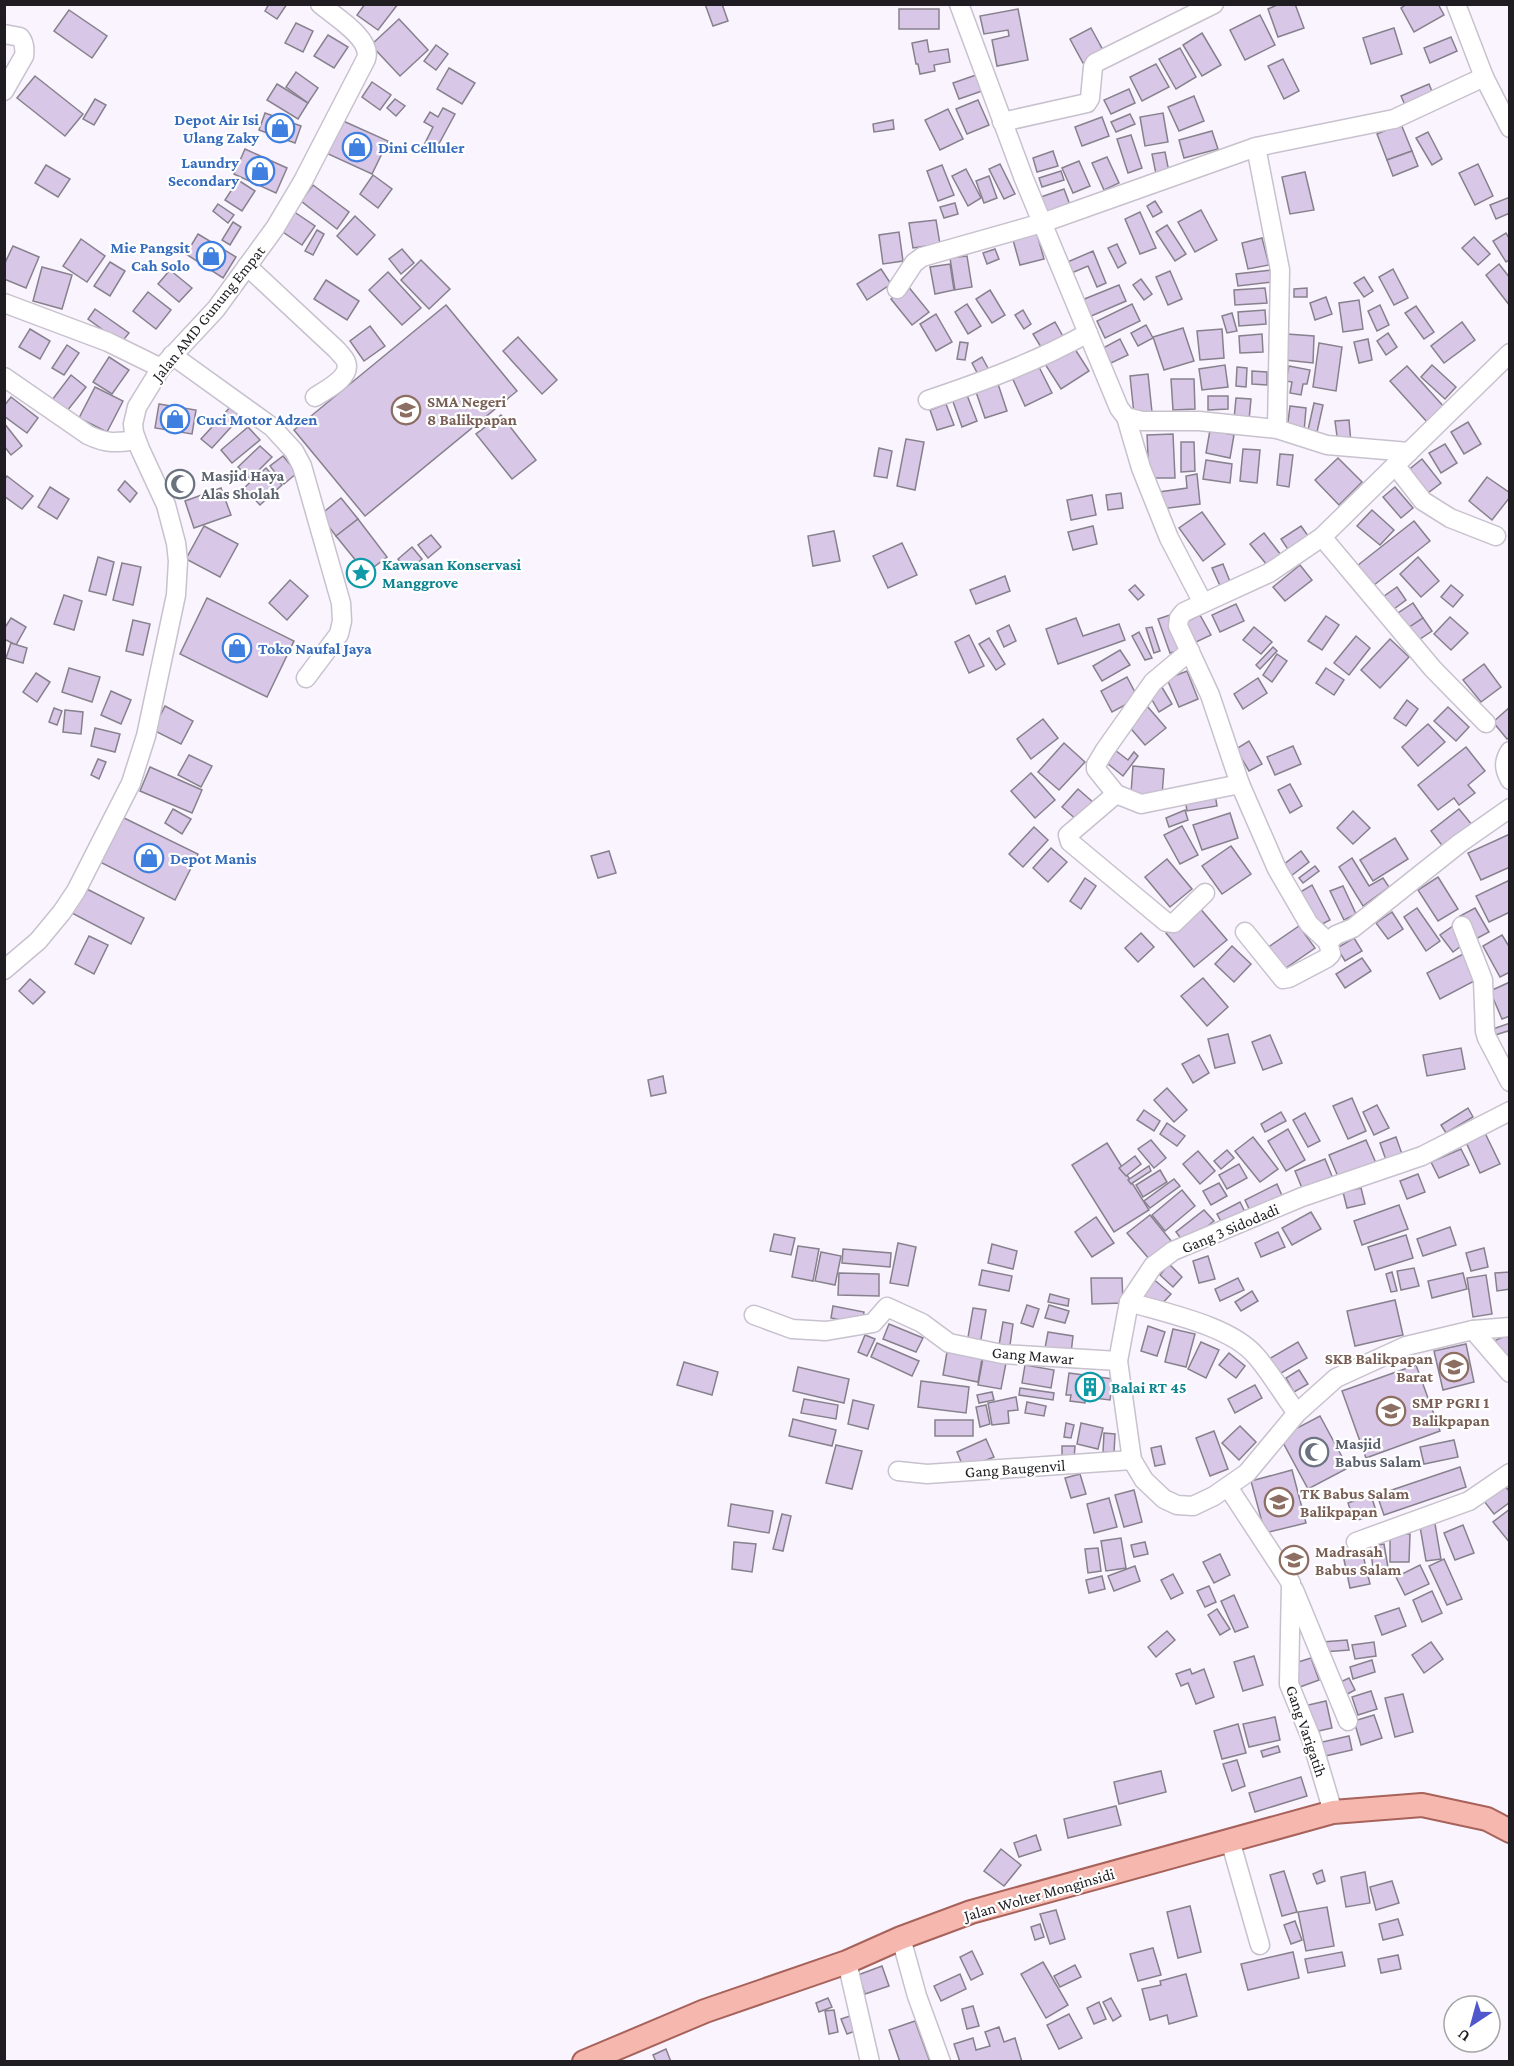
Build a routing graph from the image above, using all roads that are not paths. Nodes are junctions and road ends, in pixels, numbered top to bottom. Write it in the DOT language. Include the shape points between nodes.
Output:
graph roads {
  1 [pos="320,4"];
  2 [pos="959,4"];
  3 [pos="1214,4"];
  4 [pos="1456,4"];
  5 [pos="4,34"];
  6 [pos="1484,76"];
  7 [pos="4,92"];
  8 [pos="1002,122"];
  9 [pos="1509,128"];
  10 [pos="1256,147"];
  11 [pos="1042,223"];
  12 [pos="247,266"];
  13 [pos="897,289"];
  14 [pos="4,303"];
  15 [pos="1088,333"];
  16 [pos="1509,353"];
  17 [pos="167,361"];
  18 [pos="4,377"];
  19 [pos="315,397"];
  20 [pos="928,400"];
  21 [pos="1126,417"];
  22 [pos="1277,429"];
  23 [pos="136,440"];
  24 [pos="1409,452"];
  25 [pos="1395,465"];
  26 [pos="1496,536"];
  27 [pos="1322,537"];
  28 [pos="1203,603"];
  29 [pos="1190,651"];
  30 [pos="306,678"];
  31 [pos="1486,723"];
  32 [pos="1509,751"];
  33 [pos="1509,780"];
  34 [pos="1240,784"];
  35 [pos="1116,794"];
  36 [pos="1509,808"];
  37 [pos="1205,893"];
  38 [pos="1462,926"];
  39 [pos="1245,932"];
  40 [pos="1328,942"];
  41 [pos="4,970"];
  42 [pos="1509,1082"];
  43 [pos="1509,1111"];
  44 [pos="1129,1302"];
  45 [pos="753,1315"];
  46 [pos="1509,1327"];
  47 [pos="1473,1329"];
  48 [pos="1118,1361"];
  49 [pos="1509,1373"];
  50 [pos="1297,1413"];
  51 [pos="1132,1460"];
  52 [pos="897,1472"];
  53 [pos="1509,1473"];
  54 [pos="1228,1487"];
  55 [pos="1356,1542"];
  56 [pos="1291,1583"];
  57 [pos="1348,1721"];
  58 [pos="1333,1812"];
  59 [pos="1509,1831"];
  60 [pos="1230,1840"];
  61 [pos="901,1938"];
  62 [pos="1260,1945"];
  63 [pos="847,1962"];
  64 [pos="584,2061"];
  65 [pos="870,2061"];
  66 [pos="941,2061"];
  1 -- 12 [label="street, Jalan AMD Gunung Empat" via="358,35 368,54 303,181"];
  2 -- 8 [label="street"];
  3 -- 8 [label="street" via="1095,63 1087,103"];
  4 -- 6 [label="street"];
  5 -- 7 [label="street" via="20,37 25,50"];
  6 -- 9 [label="street"];
  6 -- 10 [label="street" via="1394,119"];
  8 -- 11 [label="street"];
  10 -- 11 [label="street"];
  10 -- 22 [label="street" via="1280,270"];
  11 -- 13 [label="street" via="922,257"];
  11 -- 15 [label="street"];
  12 -- 17 [label="street, Jalan AMD Gunung Empat" via="202,326"];
  12 -- 19 [label="street" via="338,350 346,362 342,378"];
  14 -- 17 [label="street"];
  15 -- 20 [label="street" via="991,379"];
  15 -- 21 [label="street"];
  16 -- 24 [label="street"];
  17 -- 23 [label="street, Jalan AMD Gunung Empat" via="137,407 133,424"];
  17 -- 30 [label="street" via="272,427 302,466 341,603 342,621 339,634"];
  18 -- 23 [label="street" via="102,442"];
  21 -- 22 [label="street" via="1142,422 1199,421"];
  21 -- 28 [label="street" via="1169,538"];
  22 -- 24 [label="street" via="1327,445"];
  23 -- 41 [label="street, Jalan AMD Gunung Empat" via="166,504 178,561 176,595 146,735 131,783 76,891 38,941"];
  24 -- 25 [label="street"];
  25 -- 26 [label="street" via="1423,501 1450,518"];
  25 -- 27 [label="street"];
  27 -- 28 [label="street" via="1269,573"];
  27 -- 31 [label="street" via="1433,669"];
  28 -- 29 [label="street" via="1179,618 1178,626"];
  29 -- 34 [label="street" via="1210,695"];
  29 -- 35 [label="street" via="1153,681 1096,765"];
  32 -- 33 [label="street" via="1504,769"];
  34 -- 35 [label="street" via="1141,804"];
  34 -- 40 [label="street" via="1277,870 1309,924"];
  35 -- 37 [label="street" via="1068,835 1070,842 1170,924"];
  36 -- 40 [label="street" via="1353,928"];
  38 -- 42 [label="street" via="1483,980 1487,1038"];
  39 -- 40 [label="street" via="1283,979 1327,958 1331,954"];
  43 -- 44 [label="street, Gang 3 Sidodadi" via="1422,1156 1302,1197 1173,1251 1153,1266"];
  44 -- 48 [label="street, Gang 3 Sidodadi"];
  44 -- 50 [label="street" via="1196,1322 1232,1338 1255,1355"];
  45 -- 48 [label="street, Gang Mawar" via="792,1329 826,1331 873,1323 887,1307 922,1323 949,1343 1002,1354"];
  46 -- 47 [label="street"];
  47 -- 49 [label="street"];
  47 -- 50 [label="street" via="1406,1346 1335,1378"];
  48 -- 51 [label="street, Gang 3 Sidodadi"];
  50 -- 54 [label="street" via="1247,1473"];
  51 -- 52 [label="street, Gang Baugenvil" via="927,1474"];
  51 -- 54 [label="street, Gang 3 Sidodadi" via="1144,1480 1164,1499 1177,1505 1193,1506"];
  53 -- 55 [label="street" via="1469,1501"];
  54 -- 56 [label="street"];
  56 -- 57 [label="street"];
  56 -- 58 [label="street, Gang Varigatih" via="1289,1684 1311,1738"];
  58 -- 59 [label="main road, Jalan Wolter Monginsidi" via="1422,1805 1487,1820"];
  58 -- 60 [label="main road, Jalan Wolter Monginsidi"];
  60 -- 61 [label="main road, Jalan Wolter Monginsidi" via="971,1912"];
  60 -- 62 [label="street"];
  61 -- 63 [label="main road, Jalan Wolter Monginsidi"];
  61 -- 66 [label="street"];
  63 -- 64 [label="main road, Jalan Wolter Monginsidi" via="705,2012"];
  63 -- 65 [label="street"];
}
